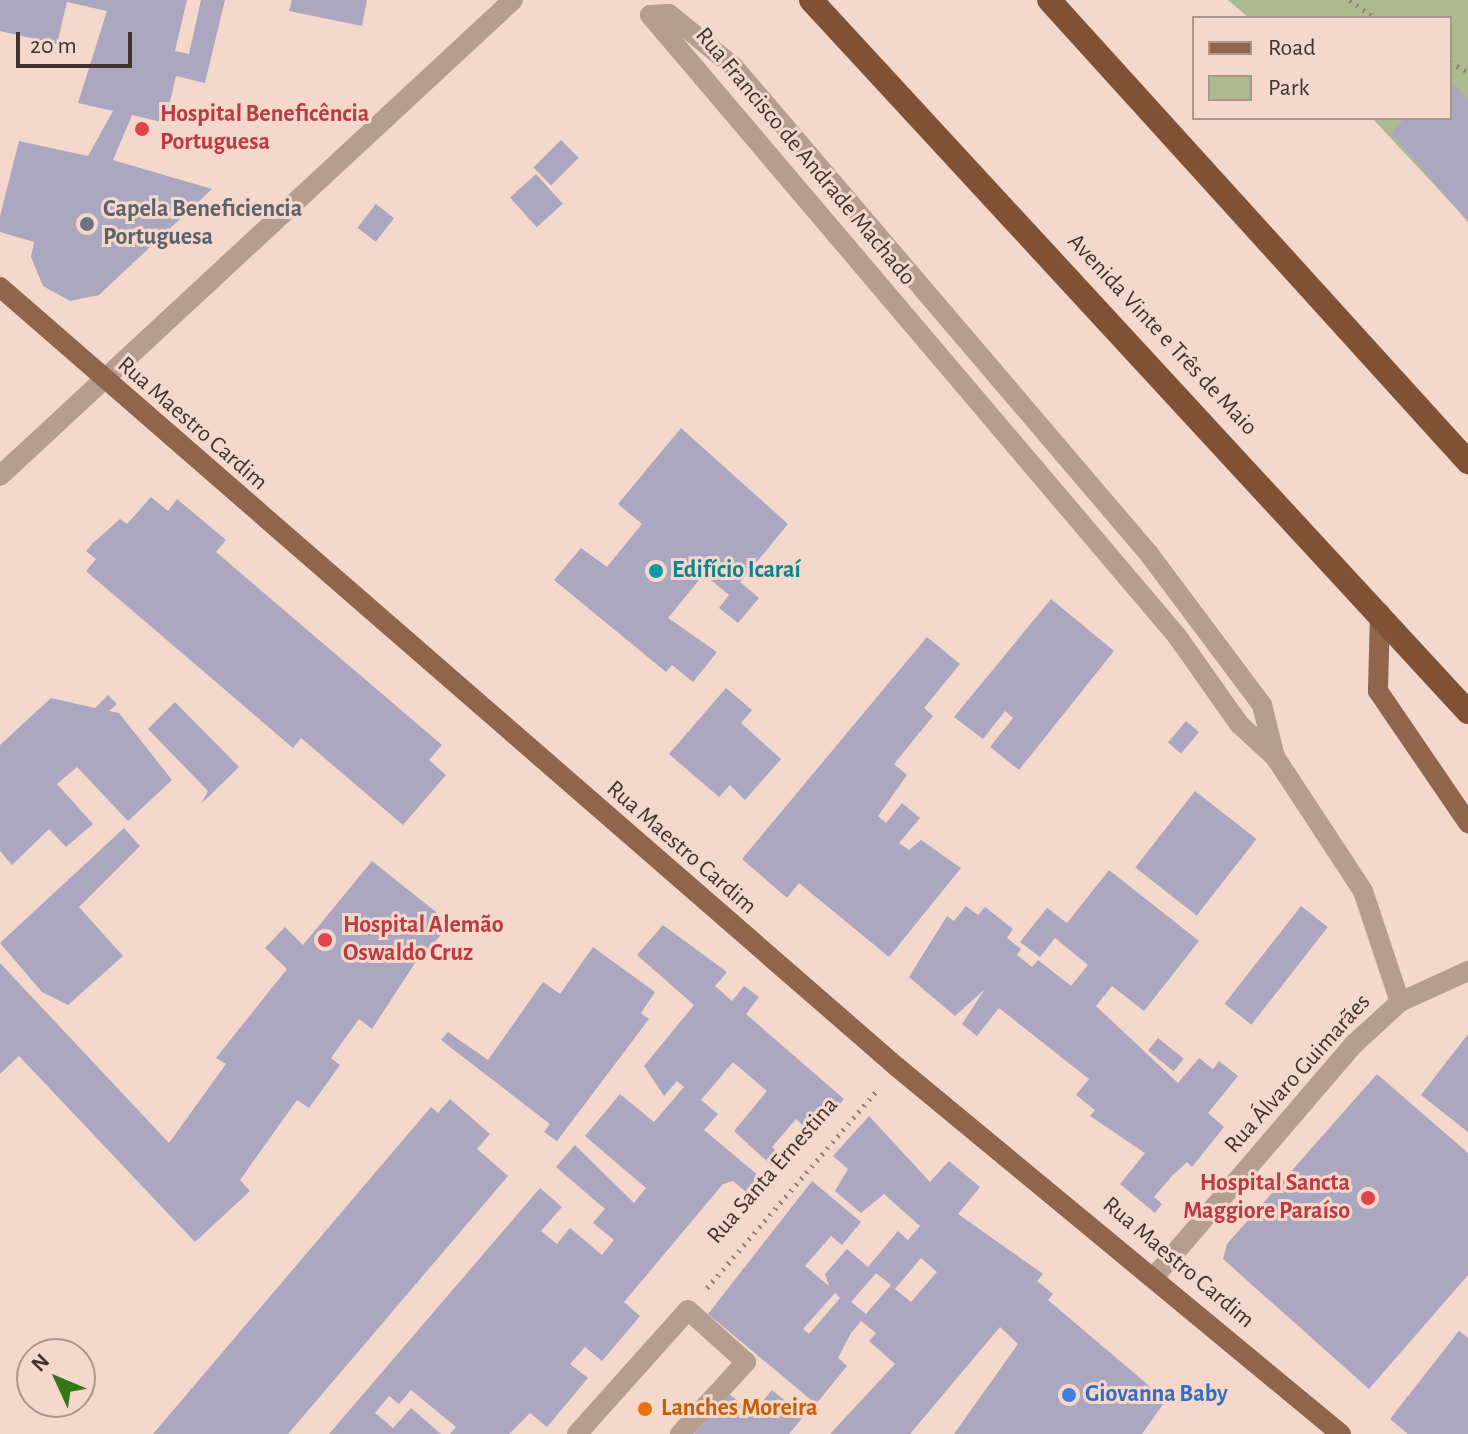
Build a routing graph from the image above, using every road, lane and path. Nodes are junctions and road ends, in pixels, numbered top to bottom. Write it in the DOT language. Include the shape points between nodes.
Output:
graph roads {
  1 [pos="513,0"];
  2 [pos="811,0"];
  3 [pos="1049,0"];
  4 [pos="1350,0"];
  5 [pos="1372,16"];
  6 [pos="0,287"];
  7 [pos="102,381"];
  8 [pos="1468,462"];
  9 [pos="0,476"];
  10 [pos="1380,613"];
  11 [pos="1468,712"];
  12 [pos="1275,757"];
  13 [pos="1468,823"];
  14 [pos="1468,971"];
  15 [pos="1400,1002"];
  16 [pos="897,1067"];
  17 [pos="1155,1276"];
  18 [pos="688,1310"];
  19 [pos="577,1434"];
  20 [pos="680,1434"];
  21 [pos="1341,1434"];
  1 -- 7 [label="street"];
  2 -- 10 [label="highway, Avenida Vinte e Três de Maio"];
  3 -- 8 [label="highway"];
  4 -- 5 [label="path"];
  6 -- 7 [label="main road, Rua Maestro Cardim"];
  7 -- 9 [label="street"];
  7 -- 16 [label="main road, Rua Maestro Cardim"];
  10 -- 11 [label="highway, Avenida Vinte e Três de Maio"];
  10 -- 13 [label="main road" via="1378,691"];
  12 -- 12 [label="street, Rua Francisco de Andrade Machado" via="1262,705 1149,554 733,66 669,14 650,15 1177,636 1239,724"];
  12 -- 15 [label="street, Rua Francisco de Andrade Machado" via="1363,891"];
  14 -- 15 [label="street, Rua Álvaro Guimarães"];
  15 -- 17 [label="street, Rua Álvaro Guimarães" via="1354,1044"];
  16 -- 17 [label="main road, Rua Maestro Cardim"];
  16 -- 18 [label="path, Rua Santa Ernestina"];
  17 -- 21 [label="main road, Rua Maestro Cardim"];
  18 -- 19 [label="street"];
  18 -- 20 [label="street" via="746,1362"];
}
